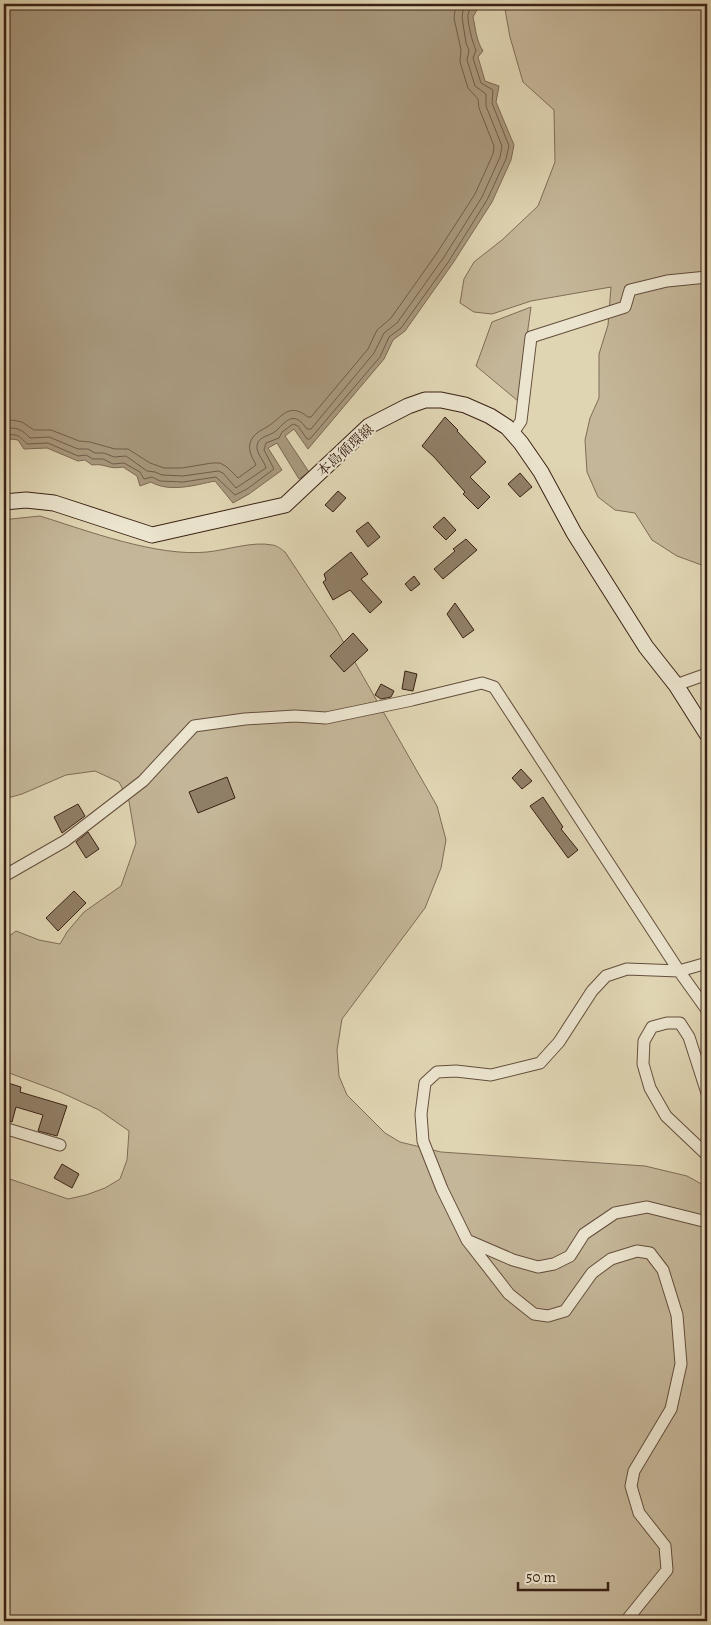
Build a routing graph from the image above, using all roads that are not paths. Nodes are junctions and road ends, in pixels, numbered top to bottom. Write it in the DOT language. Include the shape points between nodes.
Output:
graph roads {
  1 [pos="707,276"];
  2 [pos="513,433"];
  3 [pos="4,502"];
  4 [pos="707,674"];
  5 [pos="676,685"];
  6 [pos="707,734"];
  7 [pos="4,876"];
  8 [pos="707,963"];
  9 [pos="680,971"];
  10 [pos="707,1010"];
  11 [pos="707,1093"];
  12 [pos="4,1128"];
  13 [pos="60,1145"];
  14 [pos="707,1155"];
  15 [pos="707,1222"];
  16 [pos="467,1240"];
  17 [pos="626,1621"];
  1 -- 2 [label="street" via="630,290 625,306 531,338 521,422"];
  2 -- 3 [label="main road, 本島循環線" via="490,416 465,405 425,400 369,426 284,505 152,535 54,503"];
  2 -- 5 [label="main road, 本島循環線" via="646,647"];
  4 -- 5 [label="street"];
  5 -- 6 [label="main road, 本島循環線"];
  7 -- 9 [label="street" via="65,841 143,781 194,726 295,716 326,718 482,683 494,687"];
  8 -- 9 [label="street"];
  9 -- 10 [label="street"];
  9 -- 16 [label="street" via="627,969 606,976 540,1063 491,1075 437,1072 425,1083 421,1114 423,1141"];
  11 -- 14 [label="street" via="689,1037 680,1023 652,1028 644,1041 643,1064 650,1088 666,1116"];
  12 -- 13 [label="street"];
  15 -- 16 [label="street" via="647,1207 615,1213 584,1234 570,1256 538,1267"];
  16 -- 17 [label="street" via="509,1294 534,1314 548,1316 565,1311 592,1273 611,1259 637,1251 650,1252 663,1270 677,1315 681,1364 671,1409 634,1471 631,1486 639,1513 665,1546 667,1570"];
}
